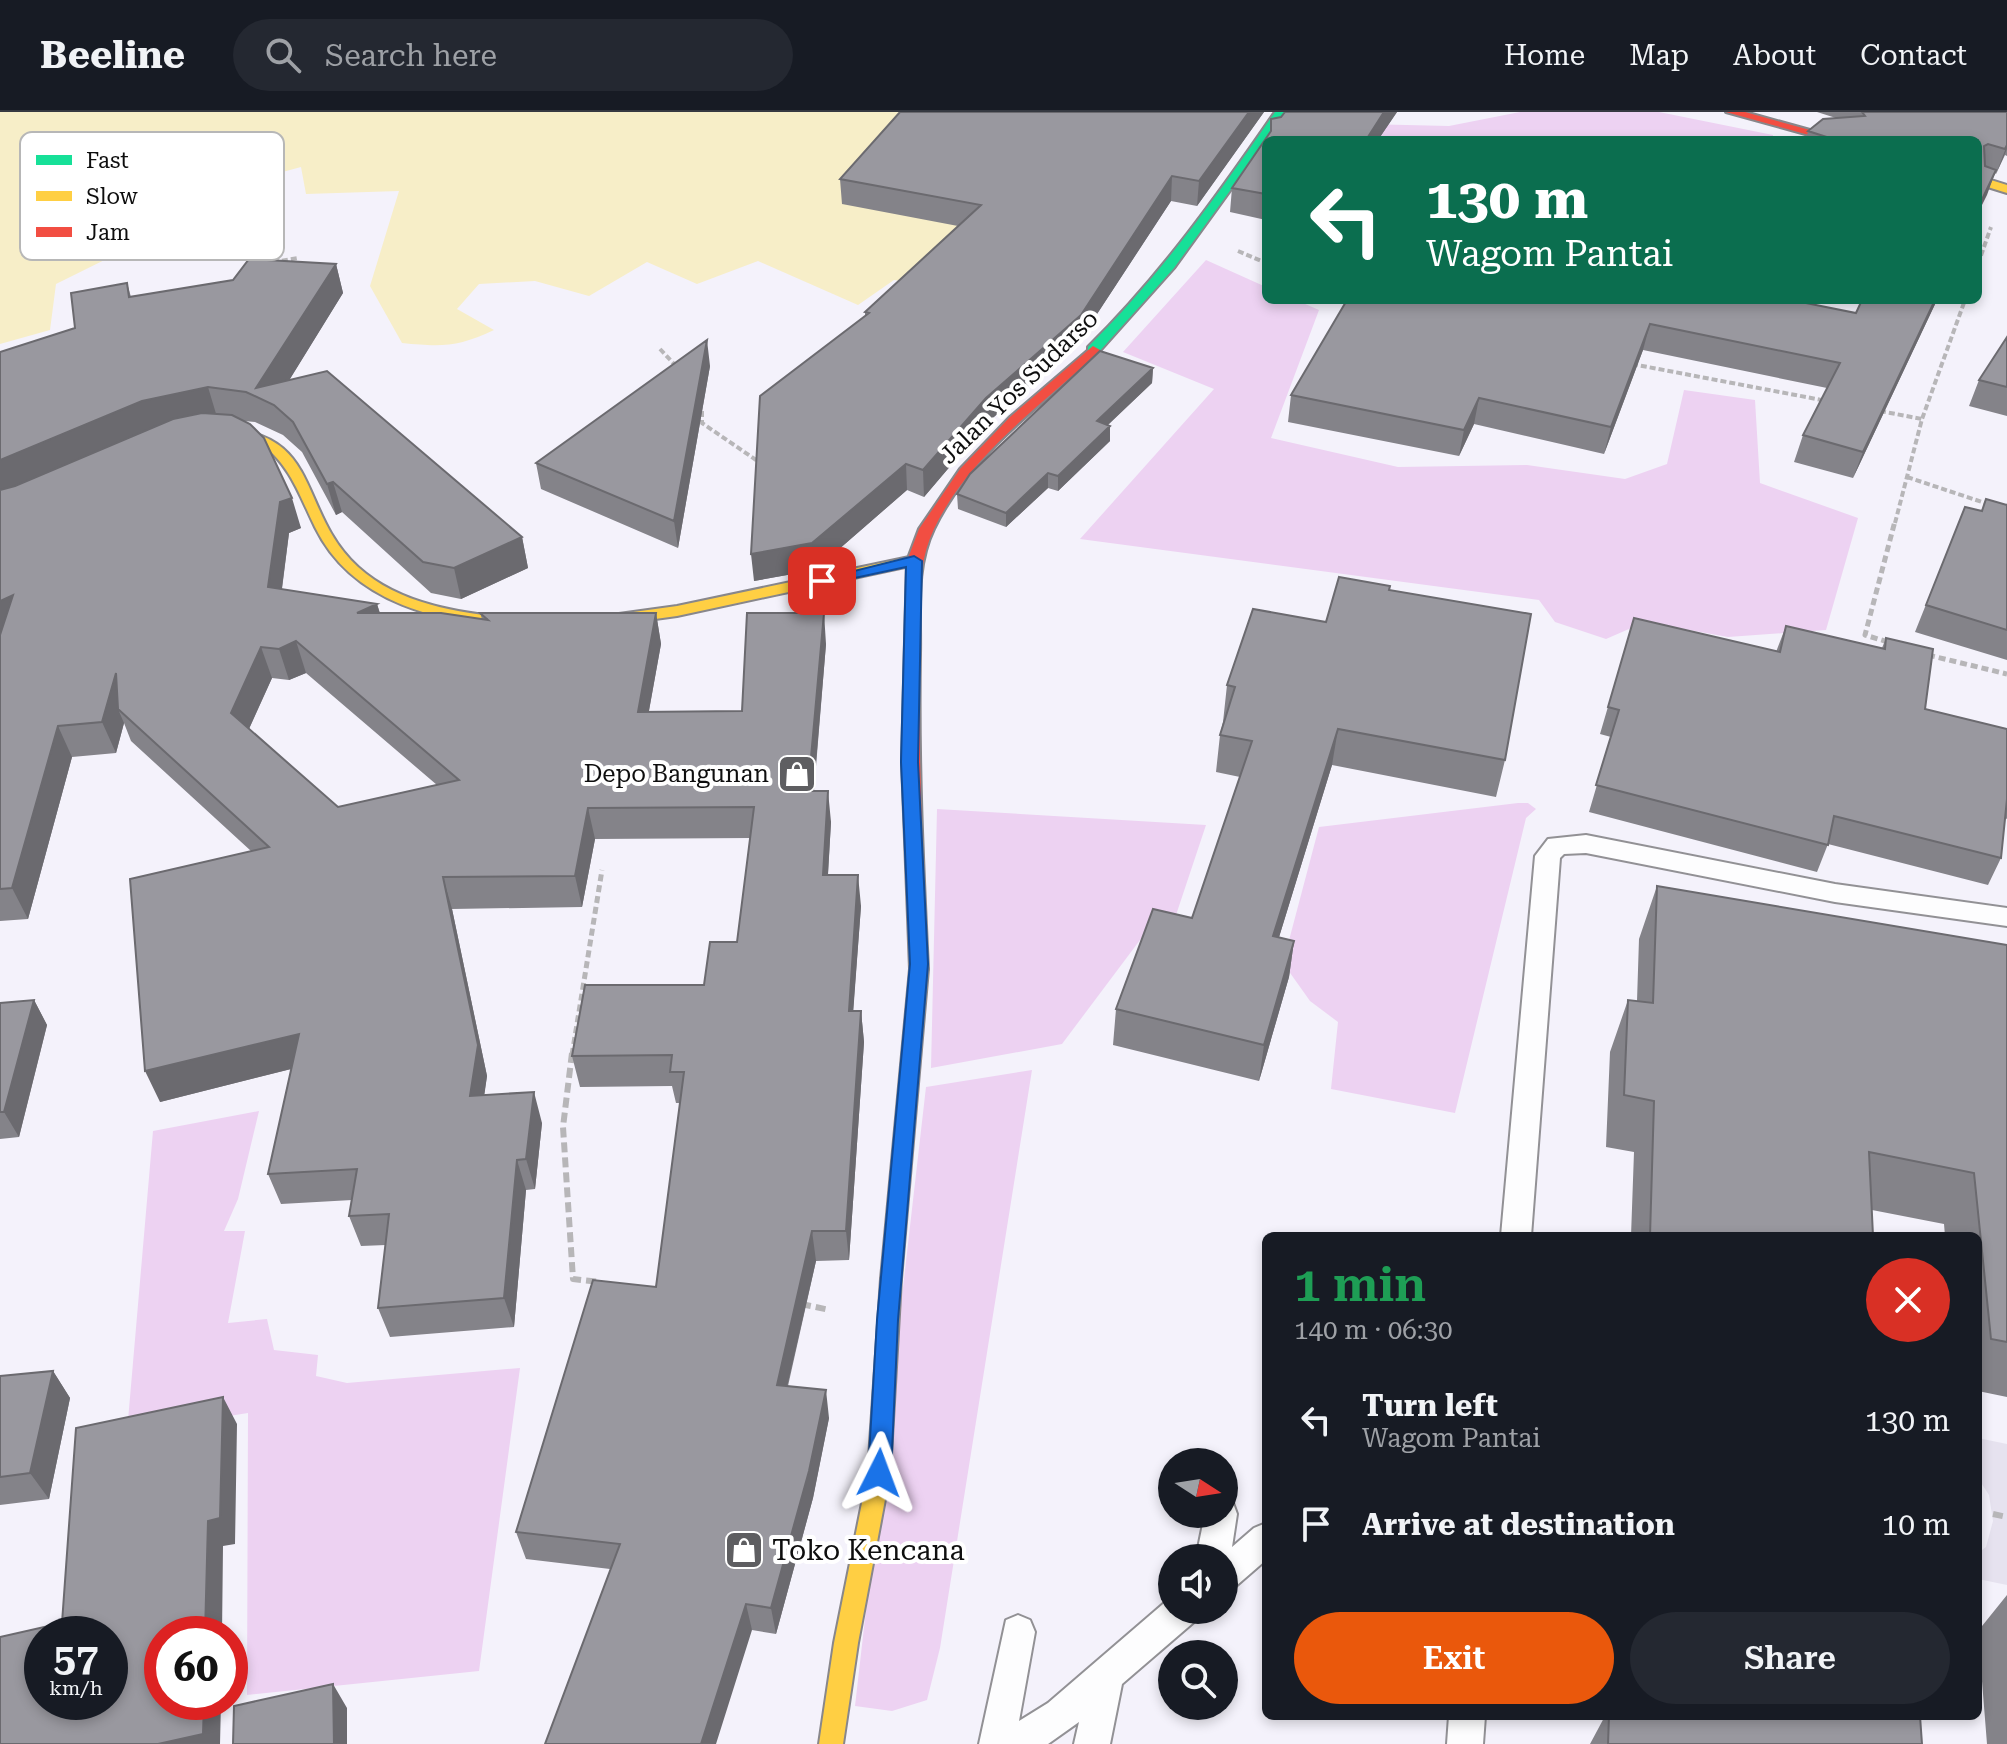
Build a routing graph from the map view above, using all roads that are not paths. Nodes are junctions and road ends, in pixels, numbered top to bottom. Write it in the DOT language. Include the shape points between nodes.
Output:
graph roads {
  1 [pos="1732,112"];
  2 [pos="1284,114"];
  3 [pos="1268,136"];
  4 [pos="1825,136"];
  5 [pos="1262,144"];
  6 [pos="1982,181"];
  7 [pos="2007,189"];
  8 [pos="186,435"];
  9 [pos="914,561"];
  10 [pos="534,624"];
  11 [pos="572,624"];
  12 [pos="910,727"];
  13 [pos="935,732"];
  14 [pos="2007,917"];
  15 [pos="1516,1232"];
  16 [pos="1262,1542"];
  17 [pos="1238,1563"];
  18 [pos="1166,1624"];
  19 [pos="1018,1632"];
  20 [pos="1107,1674"];
  21 [pos="1467,1720"];
  22 [pos="831,1744"];
  23 [pos="997,1744"];
  24 [pos="1016,1744"];
  25 [pos="1092,1744"];
  26 [pos="1465,1744"];
  1 -- 4 [label="main road"];
  2 -- 3 [label="main road, Jalan Yos Sudarso"];
  5 -- 9 [label="main road, Jalan Yos Sudarso" via="1124,320 954,481 923,530"];
  6 -- 7 [label="main road"];
  8 -- 10 [label="main road" via="227,430 261,436 286,456 329,543 352,570 402,599 475,620"];
  9 -- 11 [label="main road" via="677,611"];
  9 -- 12 [label="main road, Jalan Yos Sudarso"];
  12 -- 13 [label="lane"];
  12 -- 22 [label="main road, Jalan Yos Sudarso" via="921,762 919,964 887,1320 879,1473"];
  14 -- 15 [label="lane" via="1835,893 1586,844 1557,845 1548,856"];
  16 -- 17 [label="lane"];
  18 -- 20 [label="lane"];
  19 -- 23 [label="lane"];
  20 -- 24 [label="lane"];
  20 -- 25 [label="lane"];
  21 -- 26 [label="lane"];
}
